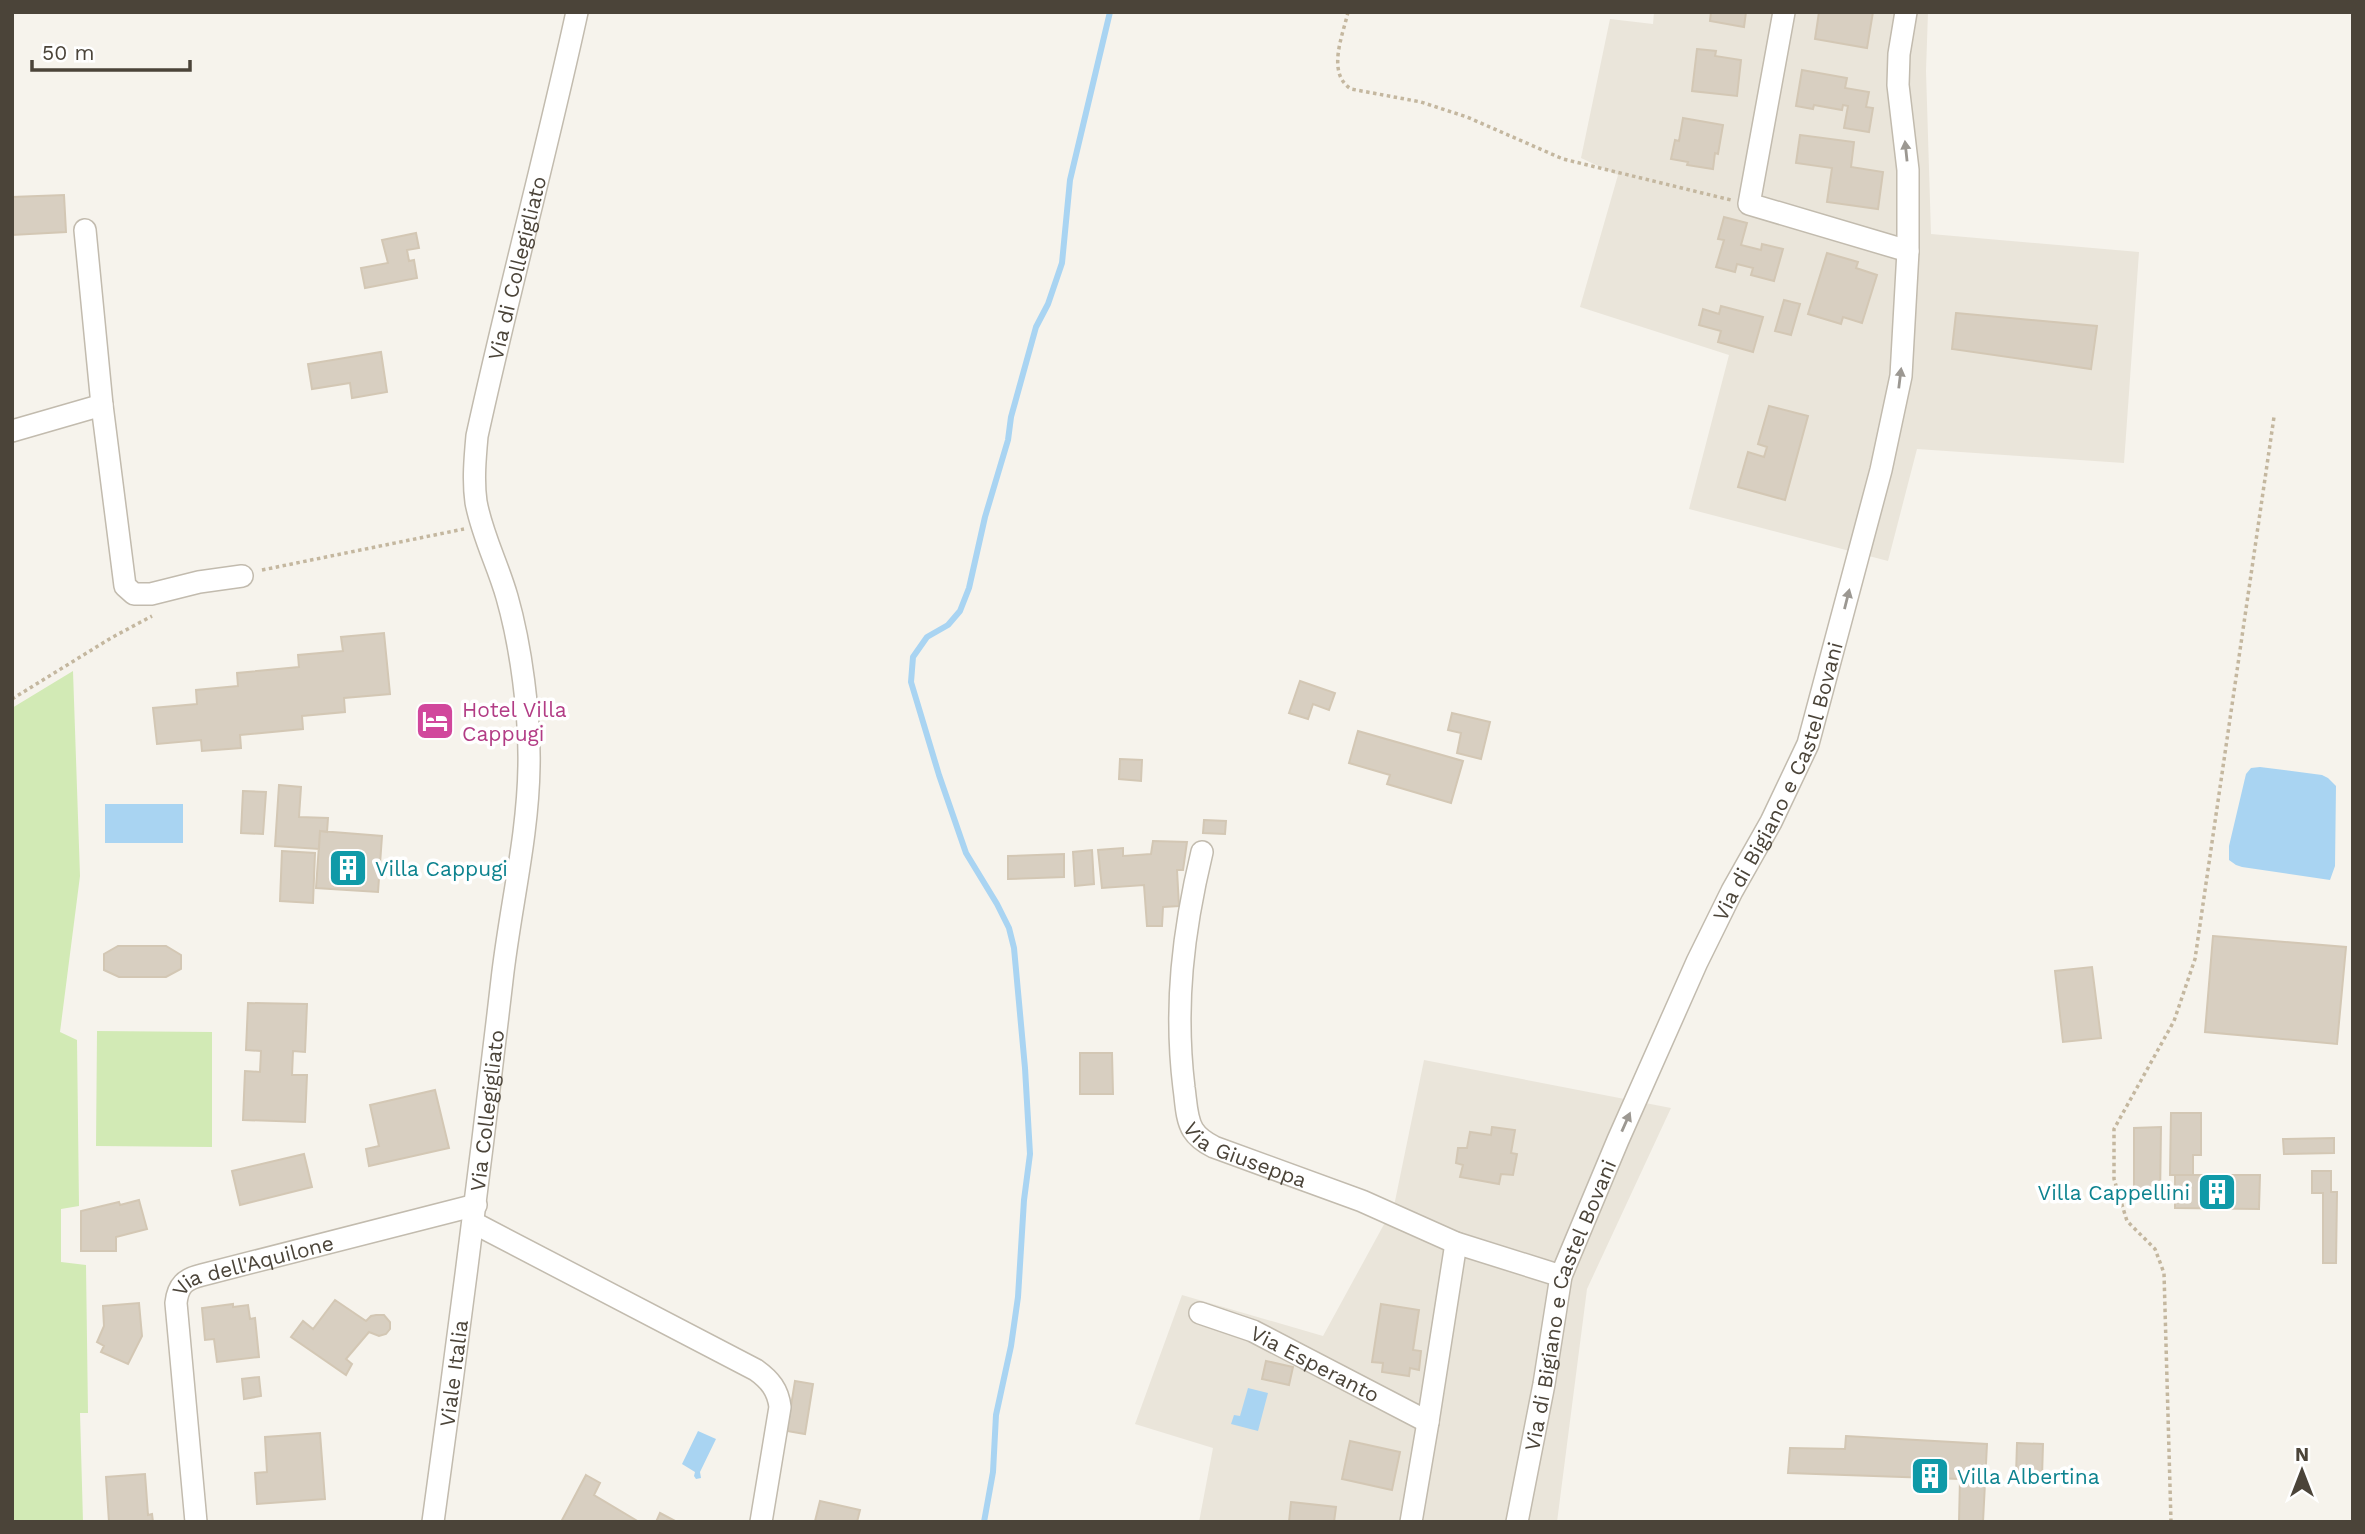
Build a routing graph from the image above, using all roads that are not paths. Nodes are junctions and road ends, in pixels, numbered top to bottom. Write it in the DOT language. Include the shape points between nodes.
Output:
graph roads {
  1 [pos="578,12"];
  2 [pos="1784,12"];
  3 [pos="1906,12"];
  4 [pos="85,230"];
  5 [pos="1908,251"];
  6 [pos="102,405"];
  7 [pos="12,431"];
  8 [pos="482,525"];
  9 [pos="242,576"];
  10 [pos="1202,852"];
  11 [pos="475,1214"];
  12 [pos="1456,1243"];
  13 [pos="1561,1276"];
  14 [pos="1200,1313"];
  15 [pos="1428,1422"];
  16 [pos="196,1522"];
  17 [pos="433,1522"];
  18 [pos="761,1522"];
  19 [pos="1411,1522"];
  20 [pos="1517,1522"];
  1 -- 8 [label="street, Via di Collegigliato" via="477,436 476,502"];
  2 -- 5 [label="street" via="1749,204"];
  5 -- 3 [label="street, Via di Bigiano e Castel Bovani, one-way" via="1908,161 1898,85"];
  4 -- 6 [label="street"];
  13 -- 5 [label="street, Via di Bigiano e Castel Bovani, one-way" via="1697,962 1771,822 1814,727 1896,403"];
  6 -- 7 [label="street"];
  6 -- 9 [label="street" via="125,586 134,594 151,594"];
  8 -- 11 [label="street, Via Collegigliato" via="507,596 517,643 529,765"];
  10 -- 12 [label="street, Via Giuseppa" via="1185,932 1180,998 1183,1078 1194,1132 1214,1147 1362,1201"];
  11 -- 16 [label="street, Via dell'Aquilone" via="185,1281 176,1303"];
  11 -- 17 [label="street, Viale Italia"];
  11 -- 18 [label="street" via="766,1377 780,1407"];
  12 -- 13 [label="street, Via Giuseppa"];
  12 -- 15 [label="street"];
  13 -- 20 [label="street, Via di Bigiano e Castel Bovani"];
  14 -- 15 [label="street, Via Esperanto" via="1253,1331"];
  15 -- 19 [label="street"];
}
